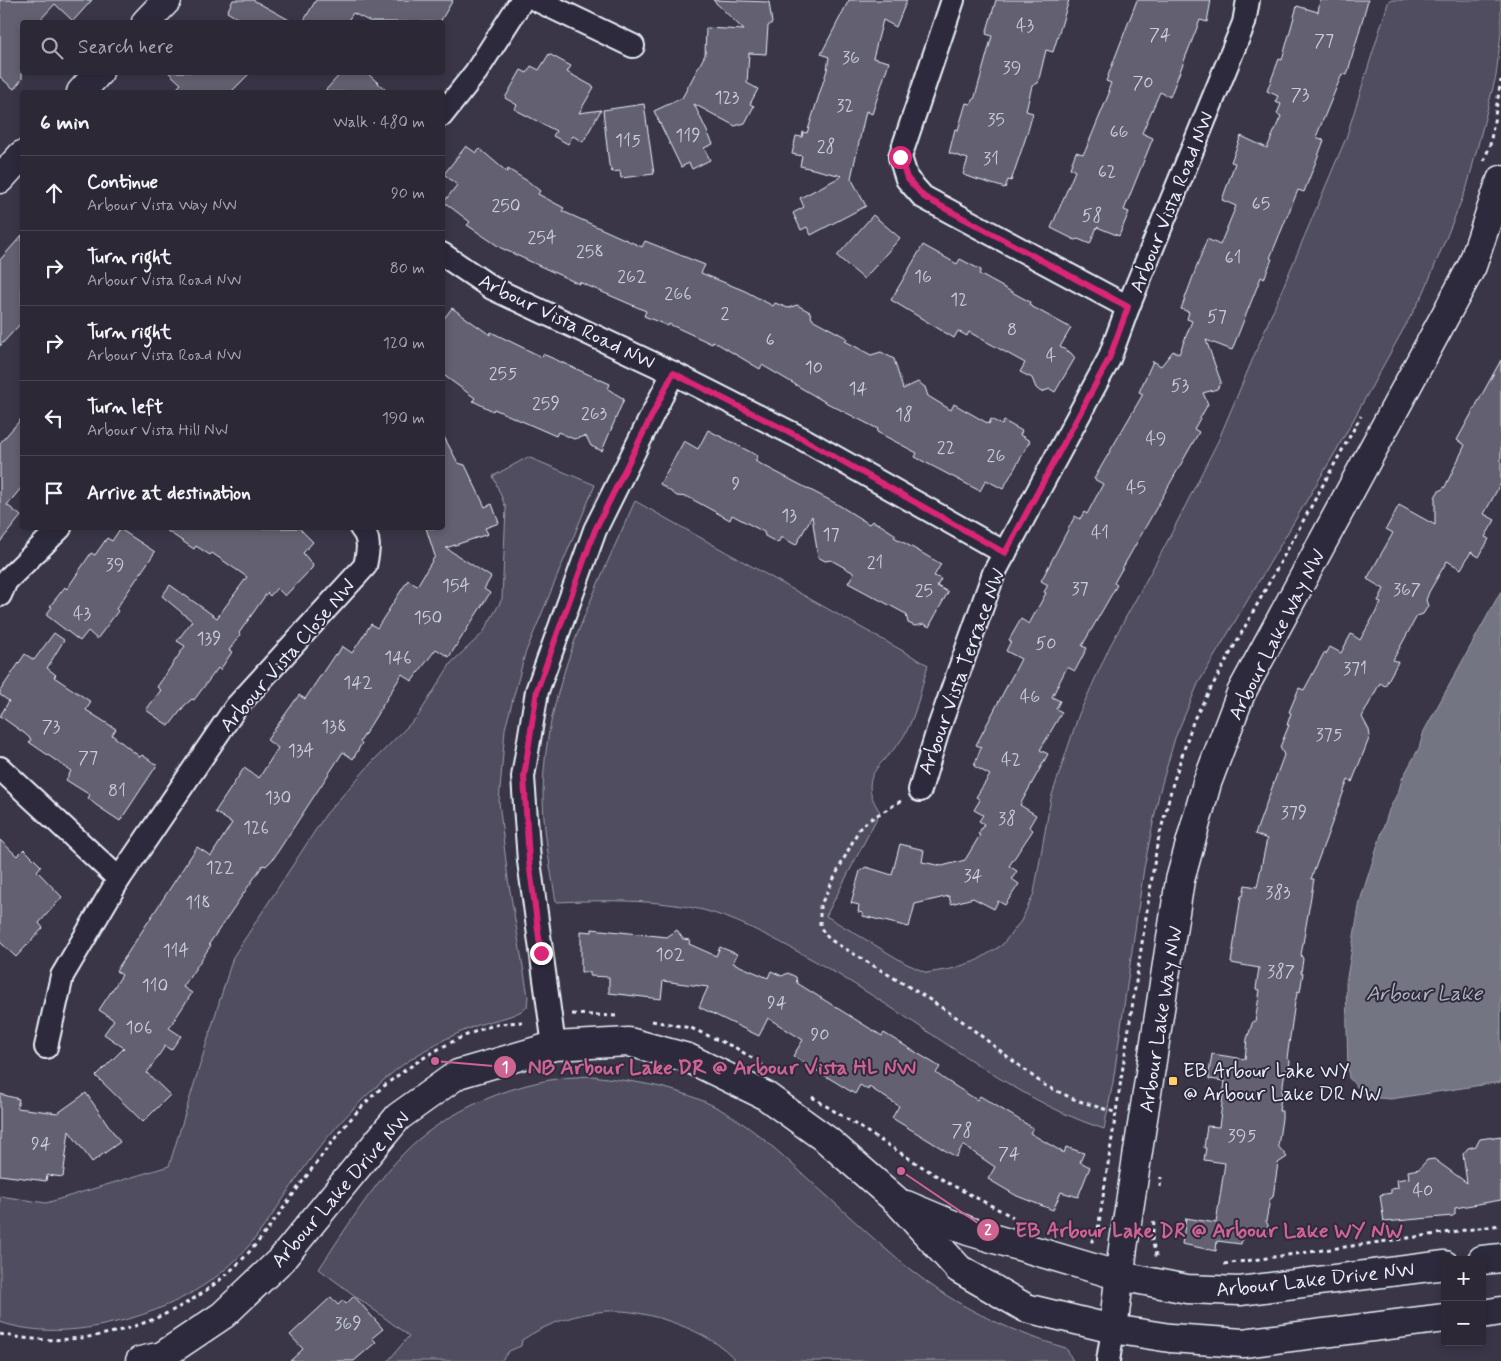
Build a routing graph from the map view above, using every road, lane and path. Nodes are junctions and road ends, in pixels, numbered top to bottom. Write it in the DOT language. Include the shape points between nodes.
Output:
graph roads {
  1 [pos="167,0"];
  2 [pos="522,0"];
  3 [pos="537,0"];
  4 [pos="953,0"];
  5 [pos="1248,0"];
  6 [pos="148,20"];
  7 [pos="633,46"];
  8 [pos="96,75"];
  9 [pos="83,90"];
  10 [pos="445,111"];
  11 [pos="20,157"];
  12 [pos="0,179"];
  13 [pos="1501,180"];
  14 [pos="445,256"];
  15 [pos="1128,307"];
  16 [pos="673,373"];
  17 [pos="58,530"];
  18 [pos="363,530"];
  19 [pos="1005,553"];
  20 [pos="0,595"];
  21 [pos="0,768"];
  22 [pos="920,790"];
  23 [pos="119,879"];
  24 [pos="522,1022"];
  25 [pos="554,1046"];
  26 [pos="46,1047"];
  27 [pos="1144,1118"];
  28 [pos="1161,1177"];
  29 [pos="1158,1194"];
  30 [pos="898,1202"];
  31 [pos="1154,1218"];
  32 [pos="1501,1225"];
  33 [pos="1501,1258"];
  34 [pos="1486,1260"];
  35 [pos="1164,1261"];
  36 [pos="1216,1265"];
  37 [pos="1441,1266"];
  38 [pos="1120,1276"];
  39 [pos="1501,1311"];
  40 [pos="1486,1313"];
  41 [pos="1441,1318"];
  42 [pos="1113,1328"];
  43 [pos="0,1334"];
  44 [pos="140,1361"];
  45 [pos="1108,1361"];
  1 -- 6 [label="street"];
  2 -- 10 [label="street" via="476,72"];
  3 -- 7 [label="street"];
  4 -- 15 [label="street" via="900,157 907,178 924,197"];
  5 -- 15 [label="street, Arbour Vista Road NW" via="1244,23"];
  8 -- 9 [label="street"];
  11 -- 12 [label="street"];
  13 -- 27 [label="street, Arbour Lake Way NW" via="1472,266 1240,693 1206,783 1180,880"];
  14 -- 16 [label="street, Arbour Vista Road NW" via="492,288"];
  15 -- 19 [label="street, Arbour Vista Road NW" via="1109,359"];
  16 -- 19 [label="street, Arbour Vista Road NW" via="803,439"];
  16 -- 25 [label="street" via="595,530 537,690 524,777 529,861"];
  17 -- 20 [label="street" via="6,581"];
  18 -- 23 [label="street, Arbour Vista Close NW" via="367,534 369,551 365,566 236,707"];
  19 -- 22 [label="street, Arbour Vista Terrace NW" via="994,573"];
  21 -- 23 [label="street"];
  22 -- 27 [label="path" via="882,811 859,829 820,906 820,927 829,939 962,1021 1044,1084 1076,1100"];
  23 -- 26 [label="street, Arbour Vista Close NW" via="62,976"];
  24 -- 43 [label="path" via="490,1026 453,1042 382,1087 325,1151 264,1235 230,1272 206,1290 140,1325 95,1337 16,1338"];
  25 -- 30 [label="street, Arbour Lake Drive NW" via="628,1042 688,1058 766,1096 827,1140"];
  25 -- 44 [label="street, Arbour Lake Drive NW" via="458,1074 398,1116 282,1259 223,1315 162,1356"];
  27 -- 38 [label="street, Arbour Lake Way NW"];
  28 -- 29 [label="path"];
  30 -- 38 [label="street, Arbour Lake Drive NW" via="968,1231"];
  30 -- 42 [label="street, Arbour Lake Drive NW" via="959,1269 1026,1308"];
  31 -- 35 [label="path" via="1154,1253 1157,1259"];
  32 -- 36 [label="path"];
  33 -- 34 [label="street"];
  37 -- 38 [label="street, Arbour Lake Drive NW" via="1240,1291 1187,1289"];
  38 -- 42 [label="street, Arbour Lake Way NW"];
  39 -- 40 [label="street"];
  41 -- 42 [label="street, Arbour Lake Drive NW" via="1243,1343 1170,1338"];
  42 -- 45 [label="street"];
}
